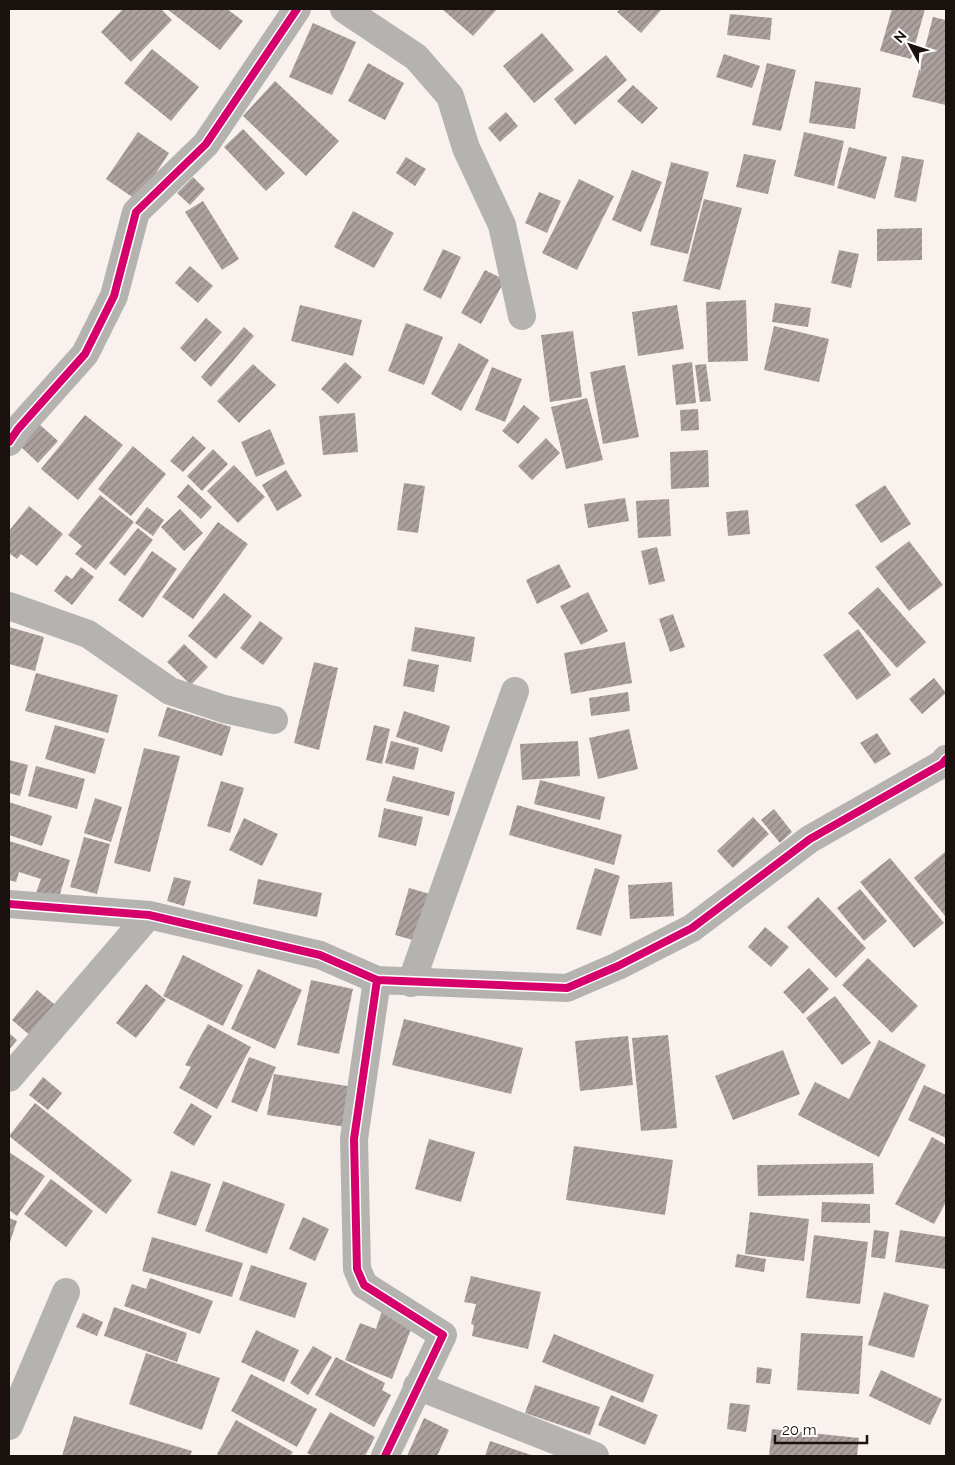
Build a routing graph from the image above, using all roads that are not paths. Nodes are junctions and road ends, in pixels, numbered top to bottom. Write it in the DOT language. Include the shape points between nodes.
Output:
graph roads {
  1 [pos="297,9"];
  2 [pos="344,9"];
  3 [pos="522,316"];
  4 [pos="9,442"];
  5 [pos="9,606"];
  6 [pos="515,691"];
  7 [pos="274,720"];
  8 [pos="946,759"];
  9 [pos="9,904"];
  10 [pos="149,915"];
  11 [pos="376,980"];
  12 [pos="411,983"];
  13 [pos="9,1078"];
  14 [pos="66,1292"];
  15 [pos="417,1386"];
  16 [pos="9,1426"];
  17 [pos="386,1456"];
  18 [pos="595,1456"];
  1 -- 4 [label="street" via="206,144 136,212 114,296 85,354"];
  2 -- 3 [label="street" via="416,57 450,96 466,148 502,225"];
  5 -- 7 [label="street" via="88,634 170,691 224,709"];
  6 -- 12 [label="street"];
  8 -- 12 [label="street" via="810,839 692,928 567,988"];
  9 -- 10 [label="street"];
  10 -- 11 [label="street" via="320,955"];
  10 -- 13 [label="street"];
  11 -- 12 [label="street"];
  11 -- 15 [label="street" via="354,1139 357,1269 364,1285 443,1335"];
  14 -- 16 [label="street"];
  15 -- 17 [label="street"];
  15 -- 18 [label="street"];
}
